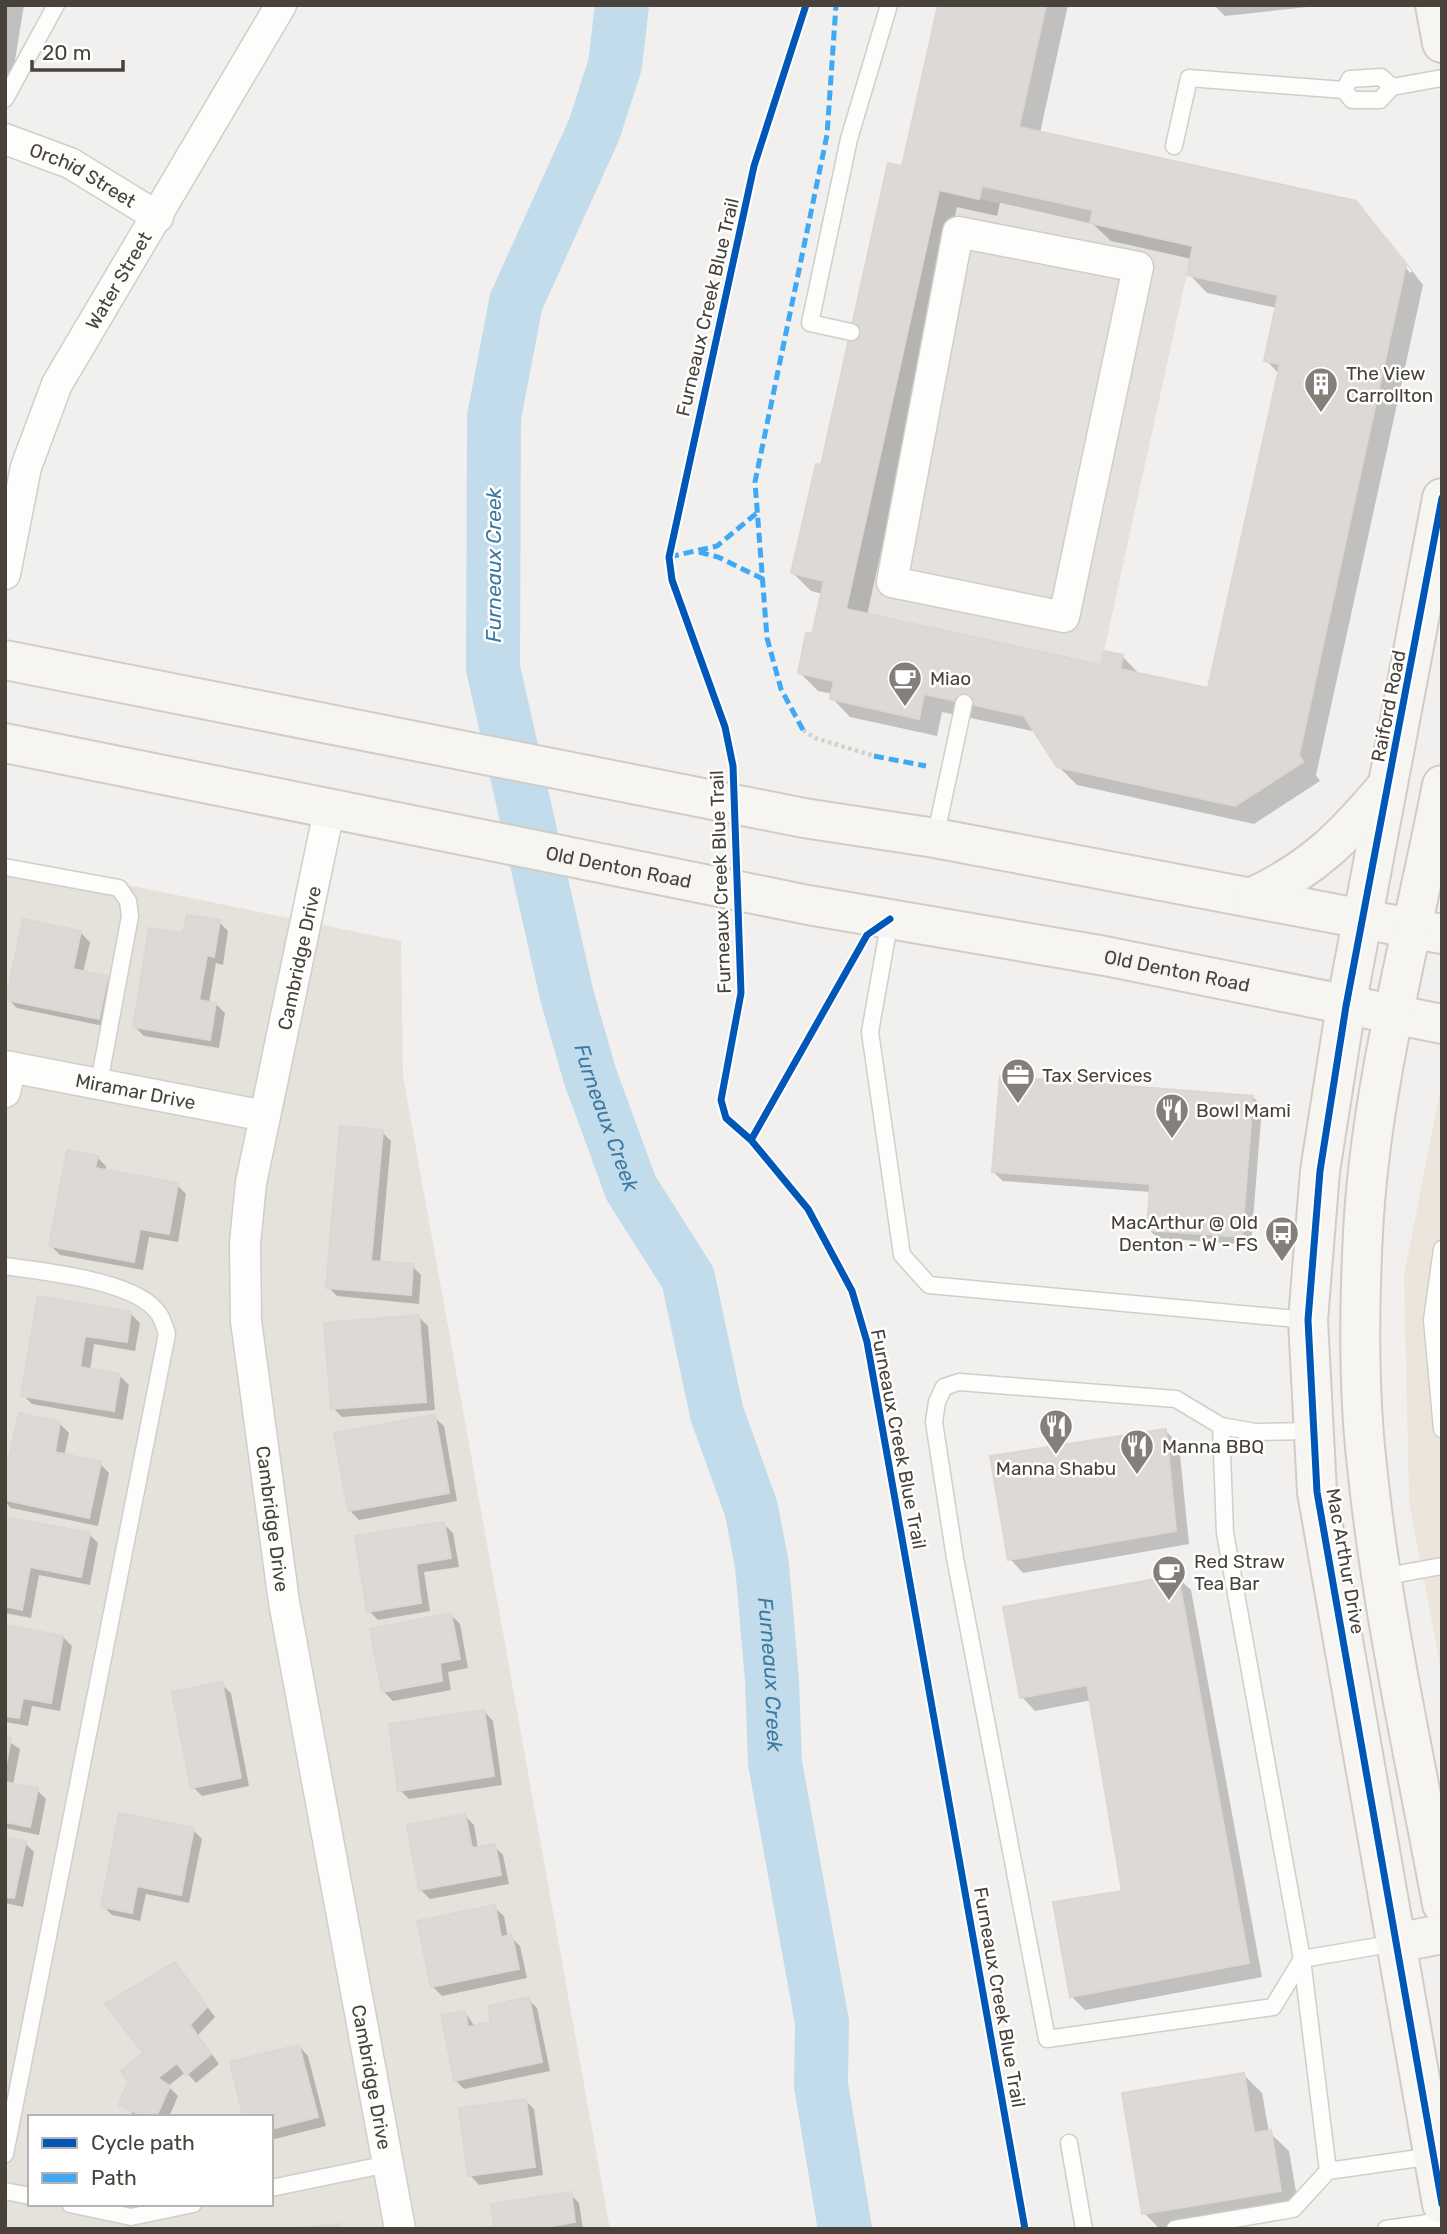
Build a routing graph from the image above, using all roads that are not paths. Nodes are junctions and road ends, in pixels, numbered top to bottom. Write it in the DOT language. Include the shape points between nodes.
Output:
graph roads {
  1 [pos="56,5"];
  2 [pos="281,5"];
  3 [pos="889,5"];
  4 [pos="1435,5"];
  5 [pos="1442,43"];
  6 [pos="1442,78"];
  7 [pos="5,99"];
  8 [pos="5,139"];
  9 [pos="1174,146"];
  10 [pos="158,217"];
  11 [pos="851,332"];
  12 [pos="1442,498"];
  13 [pos="5,574"];
  14 [pos="930,590"];
  15 [pos="5,660"];
  16 [pos="964,703"];
  17 [pos="5,743"];
  18 [pos="1389,785"];
  19 [pos="1442,785"];
  20 [pos="330,806"];
  21 [pos="1438,834"];
  22 [pos="935,838"];
  23 [pos="5,867"];
  24 [pos="1253,897"];
  25 [pos="890,919"];
  26 [pos="1363,919"];
  27 [pos="1427,931"];
  28 [pos="1346,1006"];
  29 [pos="1395,1015"];
  30 [pos="1442,1024"];
  31 [pos="7,1075"];
  32 [pos="99,1083"];
  33 [pos="265,1116"];
  34 [pos="1442,1249"];
  35 [pos="5,1266"];
  36 [pos="1308,1320"];
  37 [pos="1221,1426"];
  38 [pos="1442,1429"];
  39 [pos="1313,1431"];
  40 [pos="1442,1566"];
  41 [pos="1381,1577"];
  42 [pos="1442,1904"];
  43 [pos="1442,1934"];
  44 [pos="1396,1943"];
  45 [pos="1302,1959"];
  46 [pos="1069,2143"];
  47 [pos="5,2154"];
  48 [pos="1433,2156"];
  49 [pos="388,2164"];
  50 [pos="1328,2171"];
  51 [pos="273,2188"];
  52 [pos="5,2190"];
  53 [pos="28,2196"];
  54 [pos="1442,2204"];
  55 [pos="79,2206"];
  56 [pos="183,2206"];
  57 [pos="1442,2221"];
  58 [pos="400,2229"];
  59 [pos="1084,2229"];
  60 [pos="1175,2229"];
  61 [pos="1387,2229"];
  1 -- 7 [label="lane"];
  2 -- 10 [label="street, Water Street"];
  3 -- 11 [label="lane" via="849,139 810,323"];
  4 -- 5 [label="main road"];
  6 -- 9 [label="lane" via="1392,86 1380,100 1352,100 1344,90 1189,78"];
  8 -- 10 [label="street, Orchid Street" via="70,163"];
  10 -- 13 [label="street, Water Street" via="57,384 26,467"];
  12 -- 18 [label="main road, Raiford Road"];
  14 -- 14 [label="street" via="1064,617 1138,267 958,232 892,582"];
  15 -- 22 [label="main road" via="804,818"];
  16 -- 22 [label="lane"];
  17 -- 20 [label="main road, Old Denton Road"];
  18 -- 24 [label="main road" via="1344,837 1313,863 1292,879"];
  18 -- 26 [label="main road, Raiford Road"];
  19 -- 21 [label="main road"];
  20 -- 25 [label="main road, Old Denton Road" via="418,828"];
  20 -- 33 [label="street, Cambridge Drive"];
  21 -- 27 [label="main road"];
  22 -- 24 [label="main road"];
  23 -- 32 [label="lane" via="119,888 128,901 130,916"];
  24 -- 26 [label="main road"];
  25 -- 28 [label="main road, Old Denton Road" via="1105,956"];
  25 -- 36 [label="lane" via="870,1031 902,1255 929,1285"];
  26 -- 27 [label="main road"];
  26 -- 28 [label="main road, Mac Arthur Drive"];
  27 -- 29 [label="main road, Mac Arthur Drive"];
  28 -- 29 [label="main road, Old Denton Road"];
  28 -- 36 [label="main road, Mac Arthur Drive" via="1320,1171"];
  29 -- 30 [label="main road, Old Denton Road"];
  29 -- 41 [label="main road, Mac Arthur Drive" via="1367,1179 1360,1310 1366,1466"];
  31 -- 32 [label="street, Miramar Drive"];
  32 -- 33 [label="street, Miramar Drive"];
  33 -- 49 [label="street, Cambridge Drive" via="245,1243 246,1321 284,1602"];
  34 -- 38 [label="lane" via="1432,1320"];
  35 -- 47 [label="lane" via="131,1292 158,1312 167,1334"];
  36 -- 39 [label="main road, Mac Arthur Drive"];
  37 -- 39 [label="lane" via="1255,1432"];
  37 -- 45 [label="lane" via="1225,1533"];
  37 -- 45 [label="lane" via="1176,1399 959,1382 944,1387 934,1422 1046,2039 1273,2007"];
  39 -- 44 [label="main road, Mac Arthur Drive" via="1317,1492"];
  40 -- 41 [label="lane"];
  41 -- 42 [label="main road, Mac Arthur Drive"];
  43 -- 44 [label="main road"];
  44 -- 45 [label="lane"];
  44 -- 48 [label="main road, Mac Arthur Drive"];
  45 -- 50 [label="lane"];
  46 -- 59 [label="lane"];
  48 -- 50 [label="lane"];
  48 -- 54 [label="main road, Mac Arthur Drive"];
  49 -- 51 [label="lane"];
  49 -- 58 [label="street, Cambridge Drive"];
  50 -- 60 [label="lane" via="1293,2209"];
  52 -- 53 [label="lane"];
  55 -- 56 [label="lane" via="131,2217"];
  57 -- 61 [label="lane"];
}
